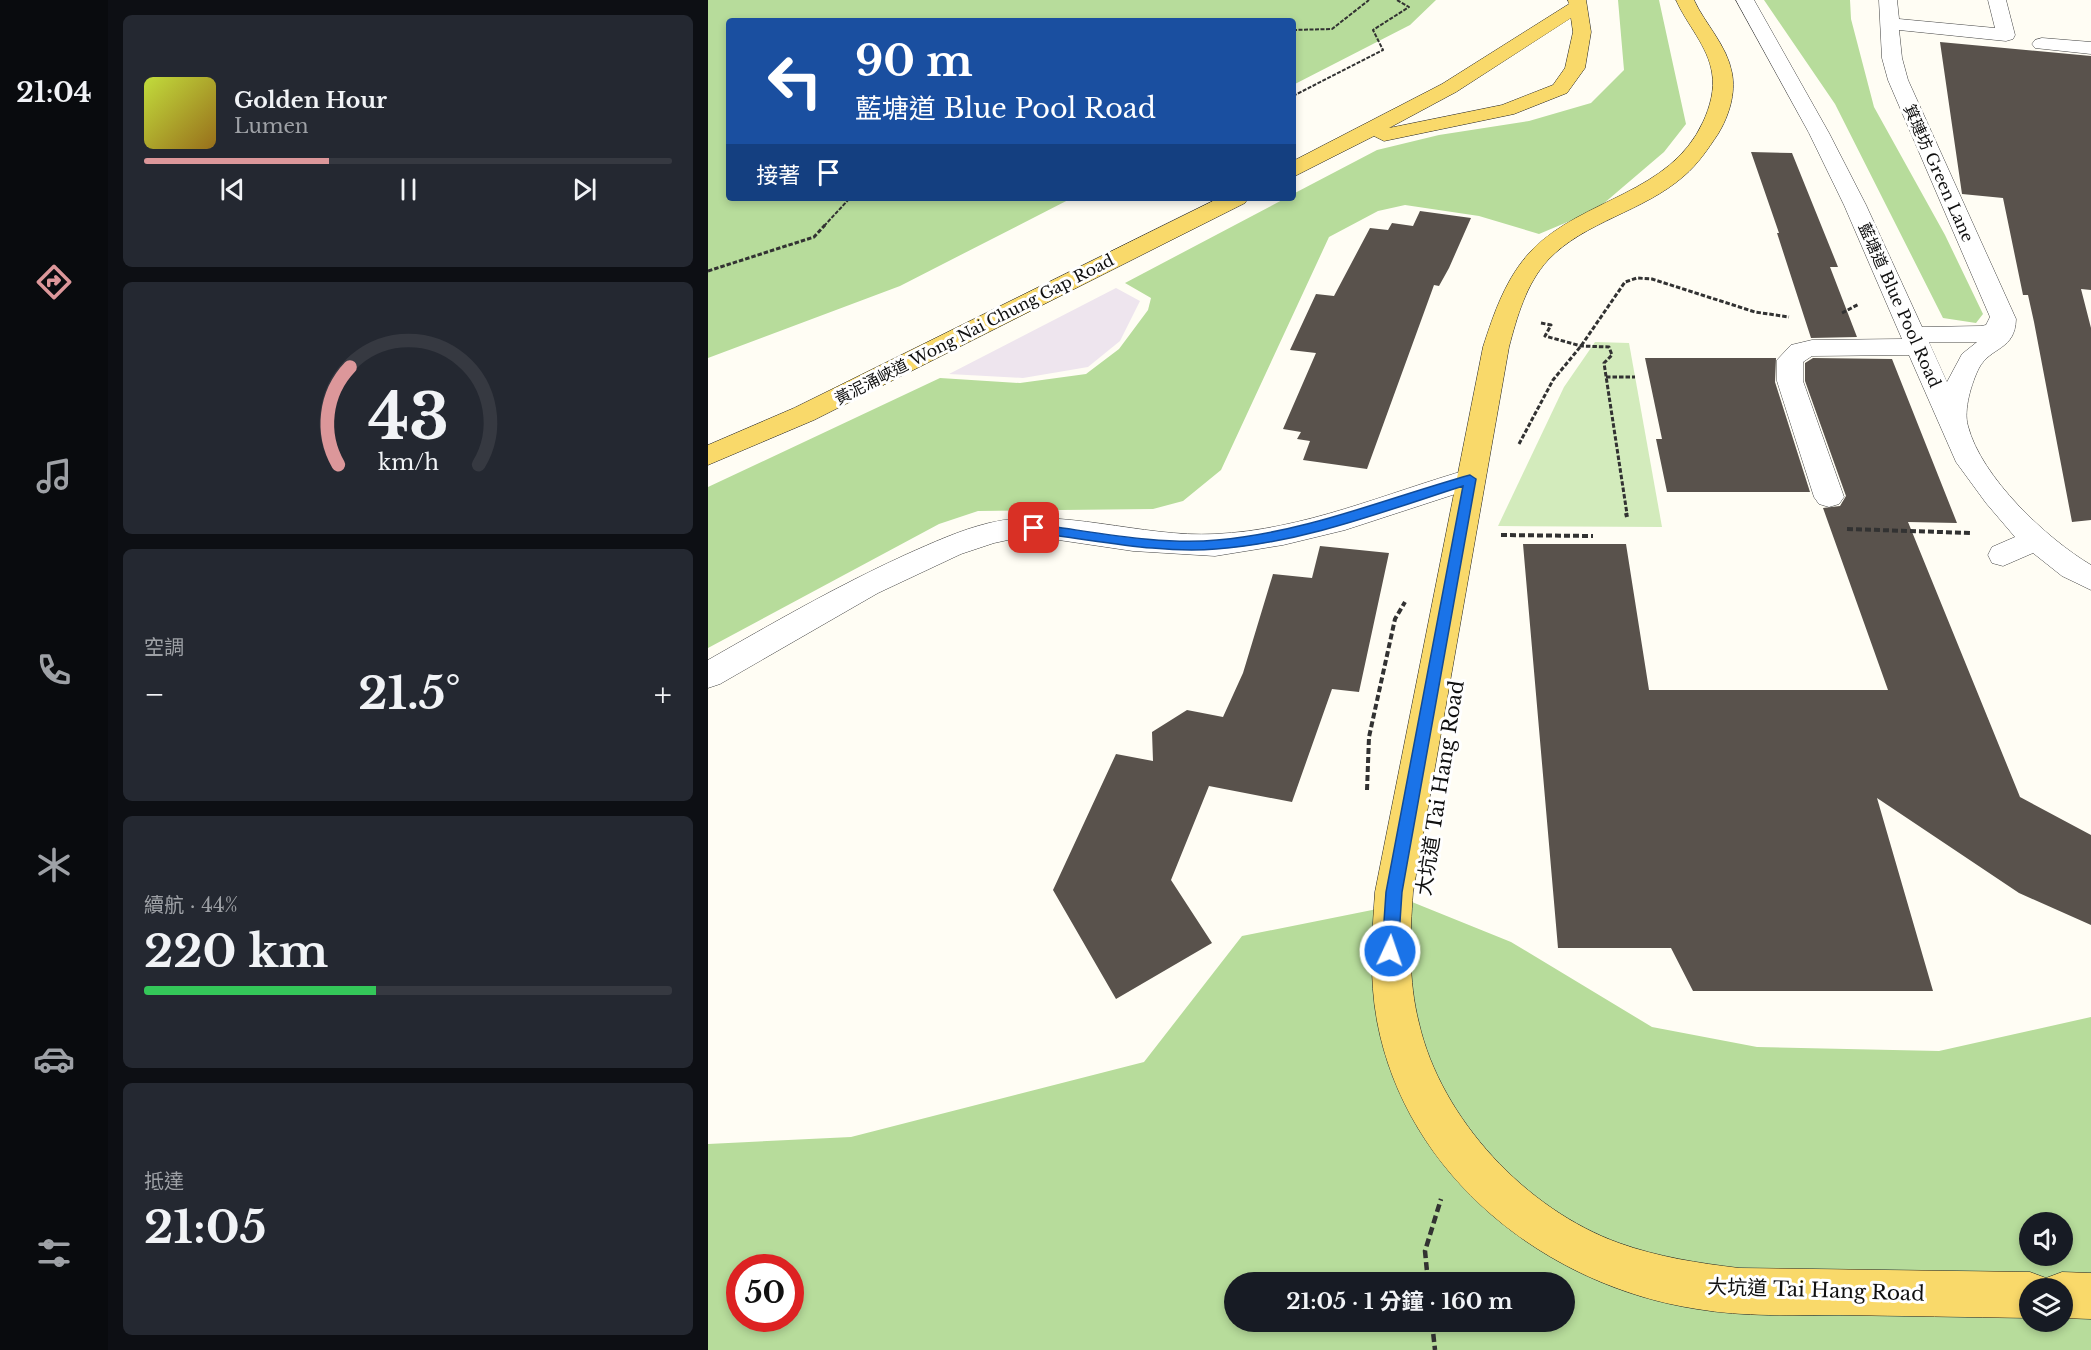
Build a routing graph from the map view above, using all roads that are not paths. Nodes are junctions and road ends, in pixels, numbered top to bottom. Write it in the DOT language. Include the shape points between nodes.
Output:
graph roads {
  1 [pos="1685,0"];
  2 [pos="1745,0"];
  3 [pos="1888,0"];
  4 [pos="1997,0"];
  5 [pos="1576,4"];
  6 [pos="1894,29"];
  7 [pos="2042,44"];
  8 [pos="2091,48"];
  9 [pos="1913,50"];
  10 [pos="1892,58"];
  11 [pos="1449,88"];
  12 [pos="1507,110"];
  13 [pos="1350,142"];
  14 [pos="1296,169"];
  15 [pos="1231,201"];
  16 [pos="2000,312"];
  17 [pos="1917,341"];
  18 [pos="1953,427"];
  19 [pos="708,456"];
  20 [pos="1470,479"];
  21 [pos="1829,497"];
  22 [pos="2034,540"];
  23 [pos="2003,555"];
  24 [pos="2091,579"];
  25 [pos="708,675"];
  26 [pos="2019,1295"];
  27 [pos="2073,1295"];
  28 [pos="2091,1296"];
  1 -- 20 [label="main road, 大坑道 Tai Hang Road" via="1714,48 1722,72 1720,104 1714,122 1705,139 1675,173 1638,198 1568,234 1532,264 1512,298 1499,337"];
  2 -- 17 [label="street, 藍塘道 Blue Pool Road" via="1819,133"];
  3 -- 6 [label="street, 箕璉坊 Green Lane"];
  4 -- 6 [label="street" via="2006,35"];
  5 -- 11 [label="main road"];
  5 -- 12 [label="main road" via="1582,32 1575,68 1560,89"];
  6 -- 10 [label="street, 箕璉坊 Green Lane"];
  7 -- 8 [label="street"];
  9 -- 10 [label="street"];
  10 -- 16 [label="street, 箕璉坊 Green Lane" via="1898,80"];
  11 -- 12 [label="main road" via="1459,103"];
  11 -- 13 [label="main road"];
  12 -- 13 [label="main road"];
  13 -- 14 [label="main road"];
  15 -- 19 [label="main road, 黃泥涌峽道 Wong Nai Chung Gap Road" via="804,414"];
  16 -- 17 [label="street" via="1999,325 1990,333"];
  16 -- 18 [label="street" via="2002,334 1971,358 1956,401"];
  17 -- 18 [label="street, 藍塘道 Blue Pool Road"];
  17 -- 21 [label="street" via="1820,347 1793,355 1788,367 1790,381"];
  18 -- 22 [label="street, 藍塘道 Blue Pool Road" via="1981,478"];
  20 -- 25 [label="street" via="1345,520 1283,535 1215,545 1133,541 1052,529 1017,528 990,533 950,546 867,585"];
  20 -- 26 [label="main road, 大坑道 Tai Hang Road" via="1390,931 1391,989 1401,1039 1441,1124 1477,1172 1520,1213 1582,1252 1650,1276 1739,1291"];
  22 -- 23 [label="street"];
  22 -- 24 [label="street, 藍塘道 Blue Pool Road"];
  27 -- 28 [label="main road"];
}
